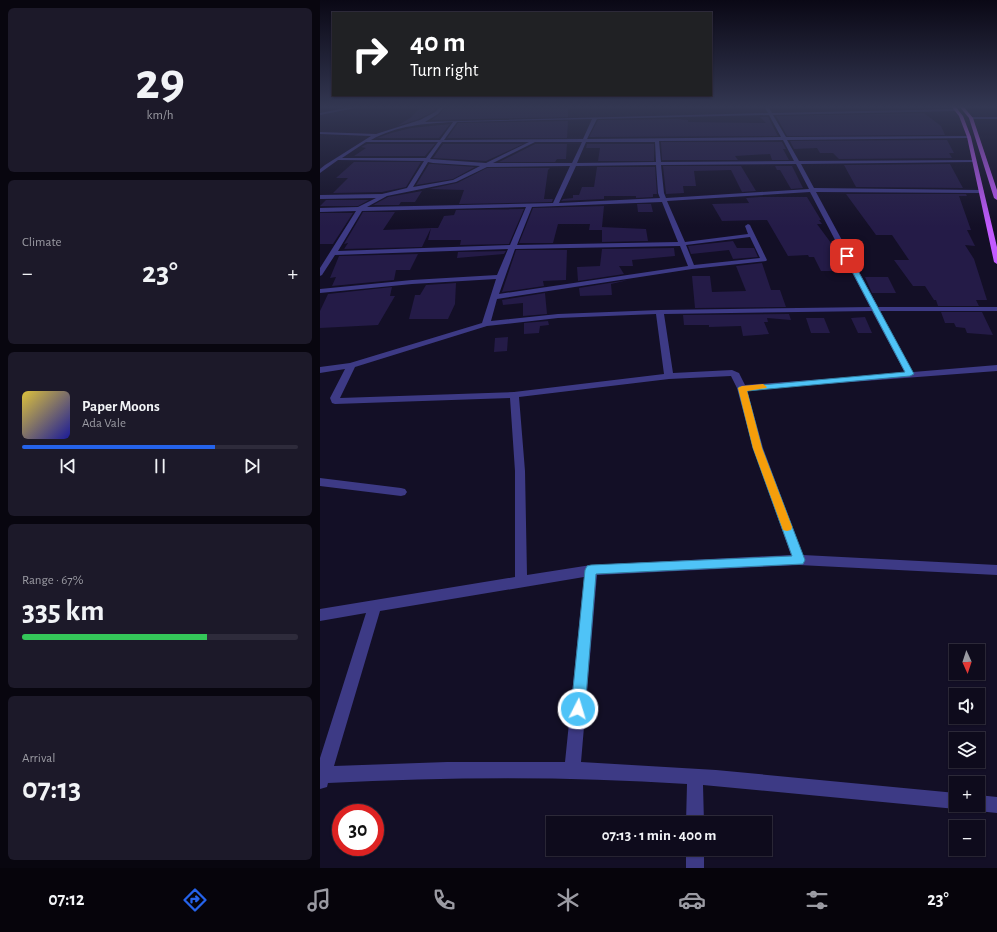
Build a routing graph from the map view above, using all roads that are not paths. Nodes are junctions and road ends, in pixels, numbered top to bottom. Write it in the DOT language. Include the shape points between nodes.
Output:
graph roads {
  1 [pos="358,147"];
  2 [pos="438,147"];
  3 [pos="524,147"];
  4 [pos="581,147"];
  5 [pos="657,147"];
  6 [pos="788,147"];
  7 [pos="971,147"];
  8 [pos="980,147"];
  9 [pos="337,159"];
  10 [pos="427,160"];
  11 [pos="796,161"];
  12 [pos="974,161"];
  13 [pos="658,163"];
  14 [pos="572,164"];
  15 [pos="487,165"];
  16 [pos="320,171"];
  17 [pos="409,189"];
  18 [pos="813,190"];
  19 [pos="981,191"];
  20 [pos="385,196"];
  21 [pos="320,197"];
  22 [pos="997,198"];
  23 [pos="664,200"];
  24 [pos="530,205"];
  25 [pos="555,205"];
  26 [pos="361,208"];
  27 [pos="320,210"];
  28 [pos="748,226"];
  29 [pos="753,235"];
  30 [pos="682,244"];
  31 [pos="513,247"];
  32 [pos="332,253"];
  33 [pos="997,262"];
  34 [pos="692,267"];
  35 [pos="320,274"];
  36 [pos="500,277"];
  37 [pos="320,291"];
  38 [pos="494,297"];
  39 [pos="874,309"];
  40 [pos="997,309"];
  41 [pos="660,312"];
  42 [pos="486,324"];
  43 [pos="351,365"];
  44 [pos="997,368"];
  45 [pos="320,370"];
  46 [pos="910,374"];
  47 [pos="669,376"];
  48 [pos="742,388"];
  49 [pos="514,395"];
  50 [pos="320,482"];
  51 [pos="401,492"];
  52 [pos="799,560"];
  53 [pos="591,570"];
  54 [pos="997,570"];
  55 [pos="521,582"];
  56 [pos="375,607"];
  57 [pos="320,615"];
  58 [pos="572,770"];
  59 [pos="695,778"];
  60 [pos="321,779"];
  61 [pos="949,799"];
  62 [pos="985,803"];
  63 [pos="997,804"];
  64 [pos="695,816"];
  65 [pos="695,856"];
  66 [pos="695,868"];
  1 -- 9 [label="street"];
  2 -- 10 [label="street"];
  3 -- 15 [label="street"];
  4 -- 14 [label="street"];
  5 -- 13 [label="street"];
  6 -- 11 [label="street"];
  7 -- 12 [label="main road"];
  8 -- 22 [label="main road"];
  9 -- 10 [label="street"];
  9 -- 16 [label="street"];
  10 -- 15 [label="street"];
  10 -- 17 [label="street"];
  11 -- 12 [label="street"];
  11 -- 13 [label="street"];
  11 -- 18 [label="street"];
  12 -- 19 [label="main road"];
  13 -- 14 [label="street"];
  13 -- 23 [label="street"];
  14 -- 15 [label="street"];
  14 -- 25 [label="street"];
  15 -- 17 [label="street" via="454,181"];
  17 -- 20 [label="street"];
  18 -- 19 [label="street"];
  18 -- 23 [label="street"];
  18 -- 39 [label="street"];
  19 -- 33 [label="main road"];
  20 -- 21 [label="street"];
  20 -- 26 [label="street"];
  23 -- 25 [label="street"];
  23 -- 30 [label="street"];
  24 -- 25 [label="street"];
  24 -- 26 [label="street"];
  24 -- 31 [label="street"];
  26 -- 27 [label="street"];
  26 -- 32 [label="street"];
  28 -- 29 [label="street"];
  29 -- 30 [label="street"];
  29 -- 34 [label="street" via="764,260"];
  30 -- 31 [label="street"];
  30 -- 34 [label="street"];
  31 -- 32 [label="street"];
  31 -- 36 [label="street"];
  32 -- 35 [label="street"];
  34 -- 38 [label="street"];
  36 -- 37 [label="street"];
  36 -- 38 [label="street"];
  38 -- 42 [label="street"];
  39 -- 40 [label="street"];
  39 -- 41 [label="street"];
  39 -- 46 [label="street"];
  41 -- 42 [label="street" via="572,315"];
  41 -- 47 [label="street"];
  42 -- 43 [label="street"];
  43 -- 45 [label="street"];
  43 -- 49 [label="street" via="334,401"];
  44 -- 46 [label="street"];
  46 -- 48 [label="street"];
  47 -- 48 [label="street" via="732,373 736,375"];
  47 -- 49 [label="street"];
  48 -- 52 [label="street" via="758,448"];
  49 -- 55 [label="street" via="520,471"];
  50 -- 51 [label="street"];
  52 -- 53 [label="street"];
  52 -- 54 [label="street"];
  53 -- 55 [label="street"];
  53 -- 58 [label="street"];
  55 -- 56 [label="street"];
  56 -- 57 [label="street"];
  56 -- 60 [label="street"];
  58 -- 59 [label="street"];
  58 -- 60 [label="street" via="435,770"];
  59 -- 61 [label="street"];
  59 -- 64 [label="street"];
  62 -- 63 [label="street"];
  65 -- 66 [label="street"];
}
